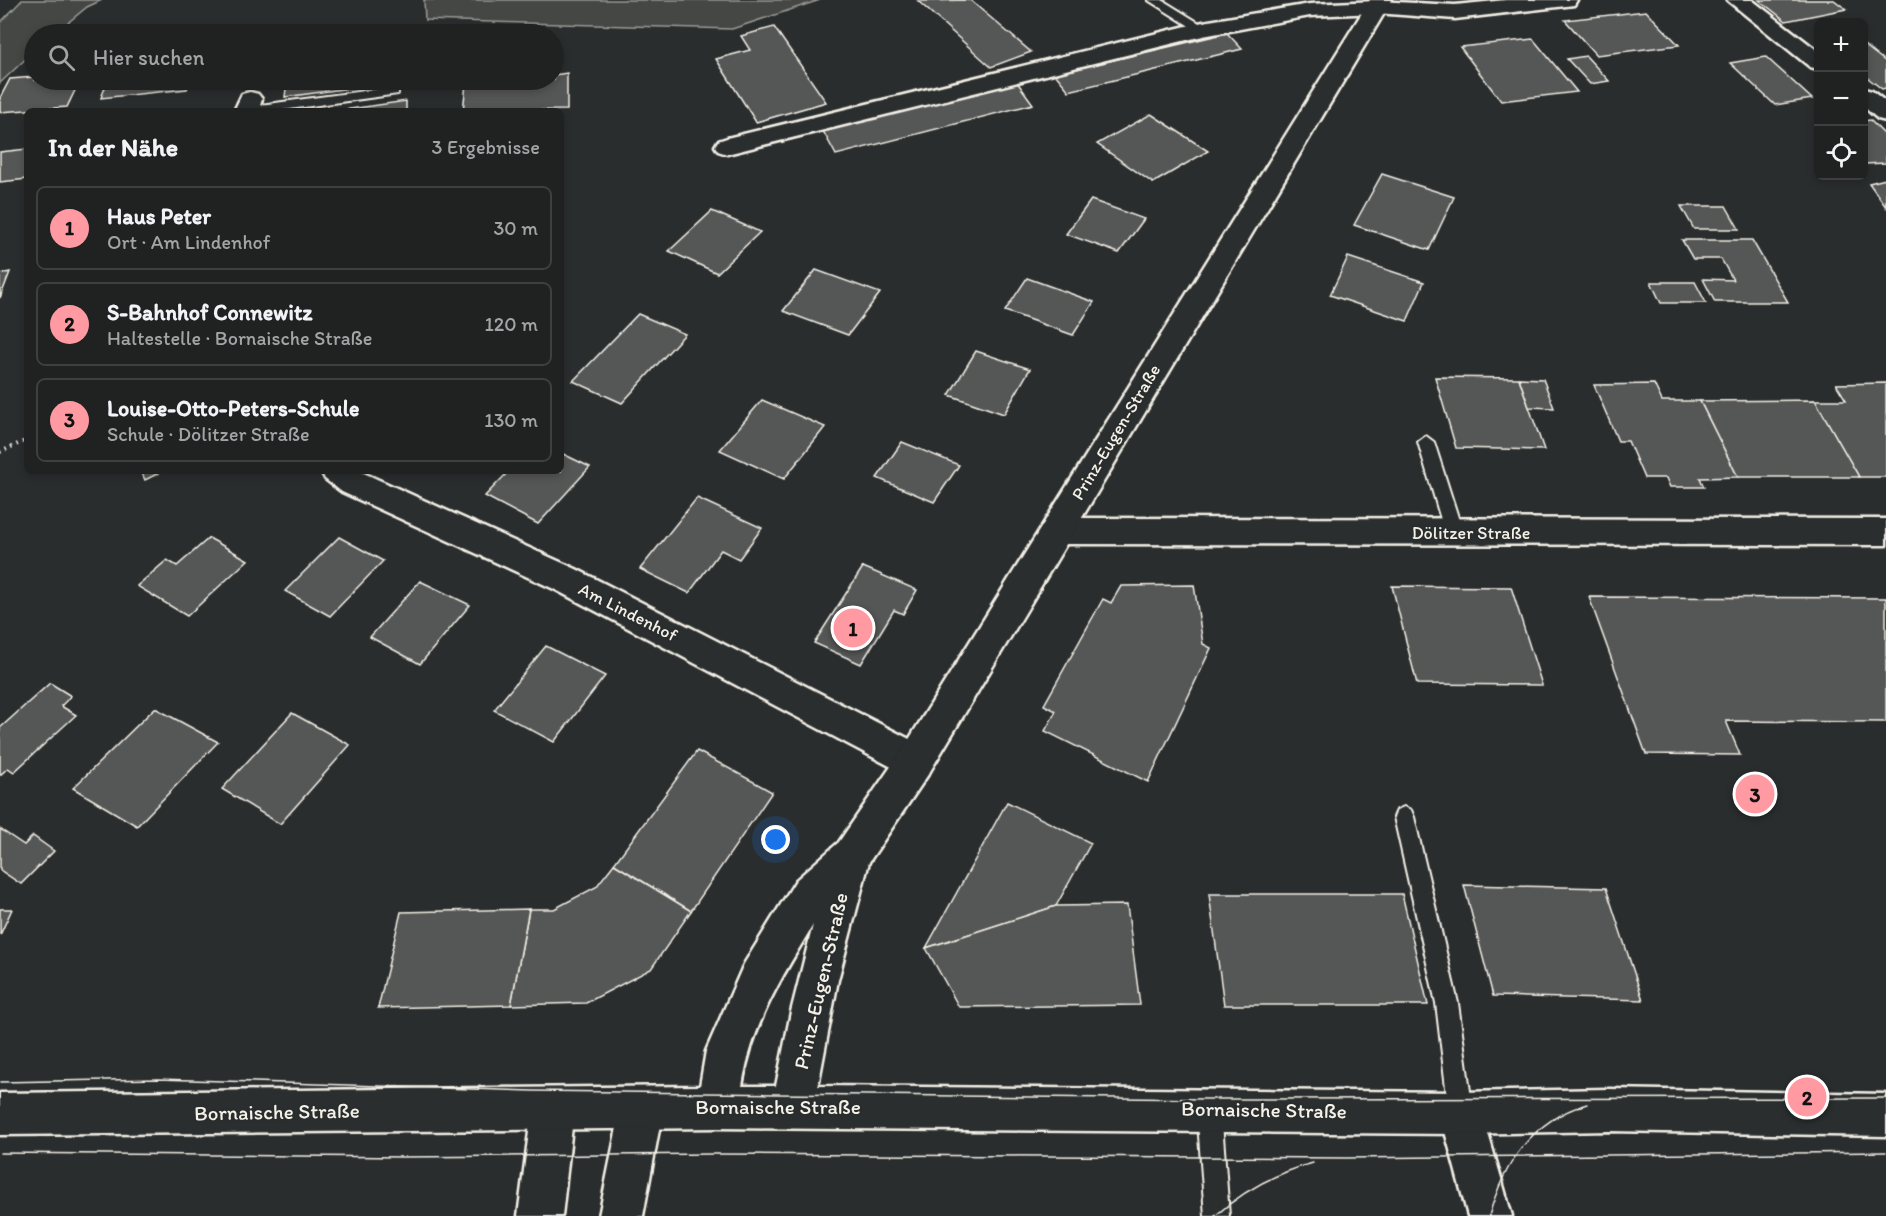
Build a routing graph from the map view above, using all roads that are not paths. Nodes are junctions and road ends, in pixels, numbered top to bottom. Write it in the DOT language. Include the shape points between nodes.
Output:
graph roads {
  1 [pos="1154,0"];
  2 [pos="1566,0"];
  3 [pos="1738,0"];
  4 [pos="1378,3"];
  5 [pos="1203,29"];
  6 [pos="1814,59"];
  7 [pos="394,91"];
  8 [pos="1868,100"];
  9 [pos="247,107"];
  10 [pos="1886,114"];
  11 [pos="727,146"];
  12 [pos="1426,442"];
  13 [pos="340,474"];
  14 [pos="1056,531"];
  15 [pos="1886,532"];
  16 [pos="1454,533"];
  17 [pos="916,761"];
  18 [pos="1404,818"];
  19 [pos="852,855"];
  20 [pos="717,1107"];
  21 [pos="794,1107"];
  22 [pos="553,1108"];
  23 [pos="642,1108"];
  24 [pos="1209,1108"];
  25 [pos="1461,1113"];
  26 [pos="0,1114"];
  27 [pos="1886,1115"];
  28 [pos="540,1216"];
  29 [pos="621,1216"];
  30 [pos="1217,1216"];
  31 [pos="1490,1216"];
  1 -- 5 [label="lane"];
  2 -- 4 [label="street" via="1455,12"];
  3 -- 6 [label="street"];
  4 -- 5 [label="street" via="1310,10"];
  4 -- 14 [label="street, Prinz-Eugen-Straße"];
  5 -- 11 [label="street"];
  7 -- 9 [label="lane"];
  8 -- 10 [label="street"];
  12 -- 16 [label="lane"];
  13 -- 17 [label="street, Am Lindenhof" via="565,579"];
  14 -- 16 [label="street, Dölitzer Straße"];
  14 -- 17 [label="street, Prinz-Eugen-Straße"];
  15 -- 16 [label="street, Dölitzer Straße"];
  17 -- 19 [label="street, Prinz-Eugen-Straße"];
  18 -- 25 [label="lane" via="1447,1003"];
  19 -- 20 [label="street, Prinz-Eugen-Straße" via="810,894 758,978 727,1051"];
  19 -- 21 [label="street, Prinz-Eugen-Straße" via="821,962"];
  20 -- 21 [label="street, Bornaische Straße"];
  20 -- 23 [label="street, Bornaische Straße"];
  21 -- 24 [label="street, Bornaische Straße"];
  22 -- 23 [label="street, Bornaische Straße"];
  22 -- 26 [label="street, Bornaische Straße"];
  22 -- 28 [label="street"];
  23 -- 29 [label="street"];
  24 -- 25 [label="street, Bornaische Straße"];
  24 -- 30 [label="lane"];
  25 -- 27 [label="street, Bornaische Straße" via="1589,1110"];
  25 -- 31 [label="street"];
}
